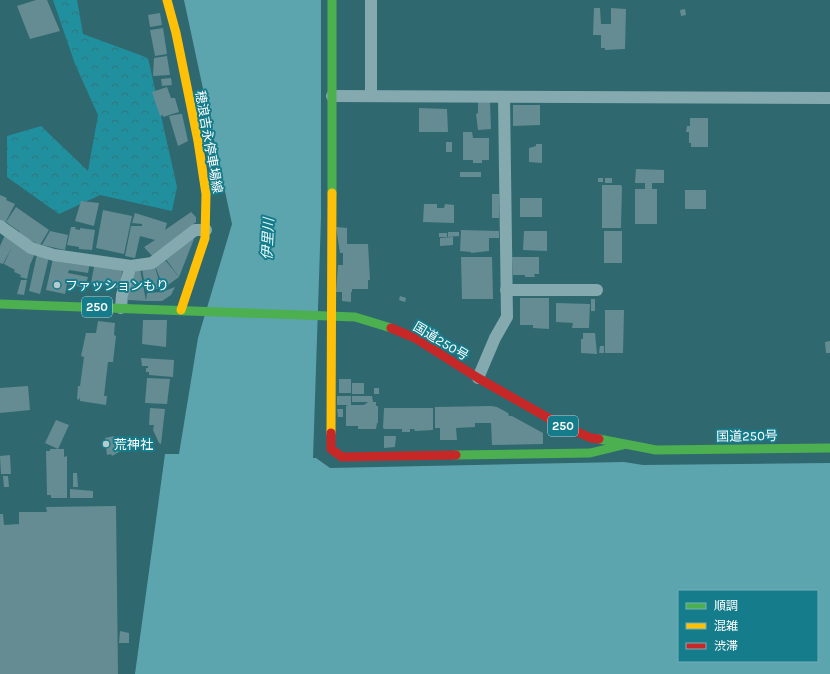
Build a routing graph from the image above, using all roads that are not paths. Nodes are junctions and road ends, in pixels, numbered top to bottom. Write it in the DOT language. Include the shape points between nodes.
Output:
graph roads {
  1 [pos="168,0"];
  2 [pos="332,0"];
  3 [pos="371,0"];
  4 [pos="332,96"];
  5 [pos="371,96"];
  6 [pos="504,97"];
  7 [pos="830,98"];
  8 [pos="0,226"];
  9 [pos="206,230"];
  10 [pos="131,266"];
  11 [pos="506,290"];
  12 [pos="597,290"];
  13 [pos="0,304"];
  14 [pos="121,308"];
  15 [pos="181,310"];
  16 [pos="332,315"];
  17 [pos="478,378"];
  18 [pos="623,446"];
  19 [pos="830,448"];
  1 -- 9 [label="main road, 穂浪吉永停車場線" via="206,189"];
  2 -- 4 [label="main road"];
  3 -- 5 [label="street"];
  4 -- 5 [label="street"];
  4 -- 16 [label="main road"];
  5 -- 6 [label="street"];
  6 -- 7 [label="street"];
  6 -- 11 [label="street"];
  8 -- 10 [label="street" via="31,248 54,255"];
  9 -- 10 [label="street" via="195,230 152,263"];
  9 -- 15 [label="main road, 穂浪吉永停車場線" via="203,247"];
  10 -- 14 [label="street" via="122,295"];
  11 -- 12 [label="street"];
  11 -- 17 [label="street" via="507,318 495,338"];
  13 -- 14 [label="main road, 国道250号 / 250"];
  14 -- 15 [label="main road, 国道250号 / 250"];
  15 -- 16 [label="main road, 国道250号 / 250"];
  16 -- 17 [label="main road, 国道250号 / 250" via="378,323 415,338"];
  16 -- 18 [label="main road" via="331,449 342,457 590,453"];
  17 -- 18 [label="main road, 国道250号 / 250" via="557,423 591,438"];
  18 -- 19 [label="main road, 国道250号 / 250" via="656,450"];
}
